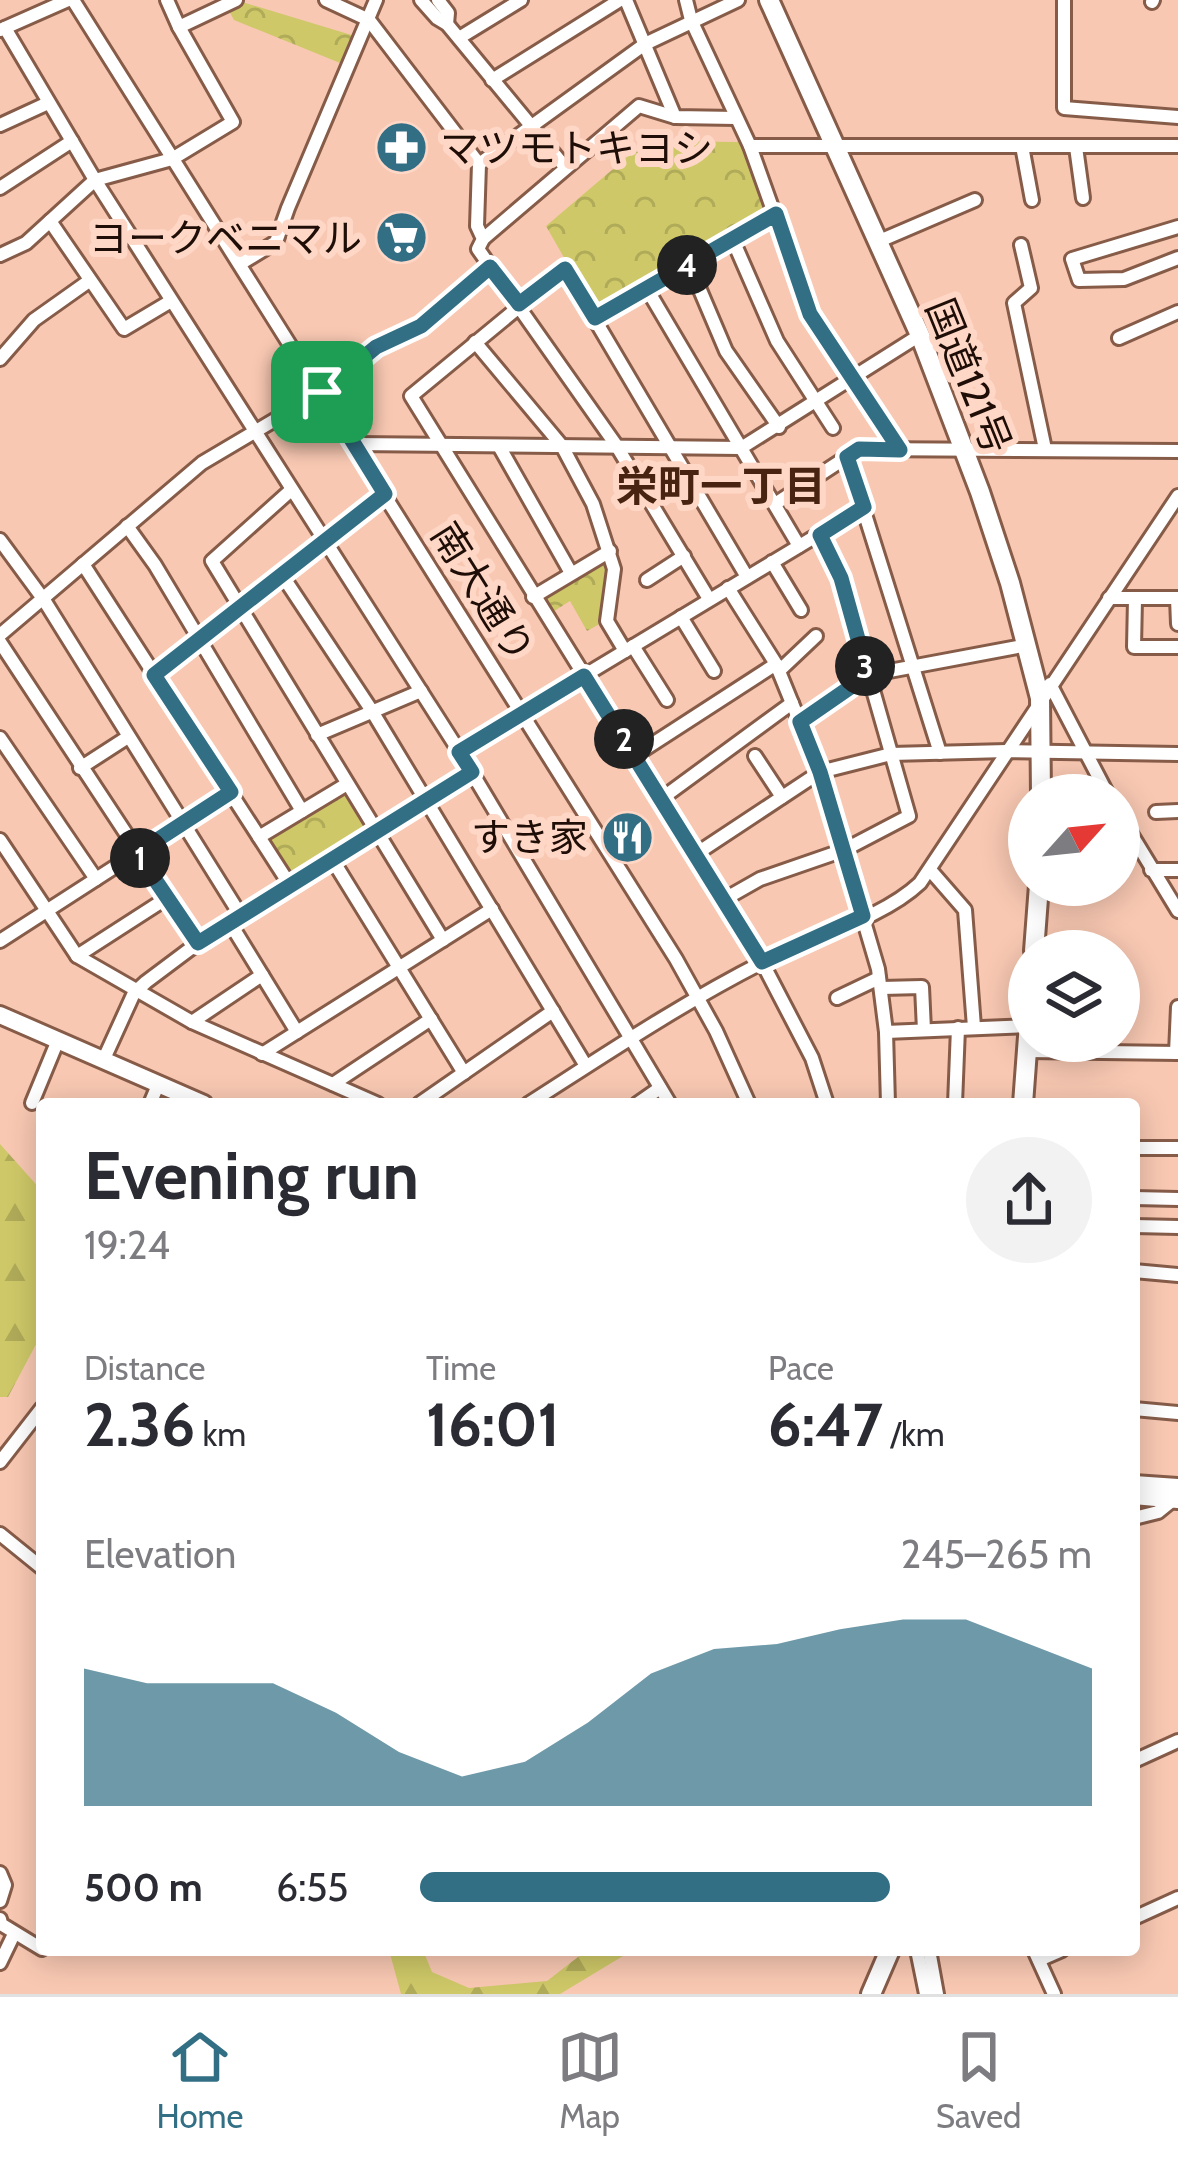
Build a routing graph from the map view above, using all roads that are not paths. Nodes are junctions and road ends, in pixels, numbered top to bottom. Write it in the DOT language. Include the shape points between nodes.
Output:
graph roads {
  1 [pos="70,0"];
  2 [pos="166,0"];
  3 [pos="236,0"];
  4 [pos="326,0"];
  5 [pos="376,0"];
  6 [pos="421,0"];
  7 [pos="438,0"];
  8 [pos="521,0"];
  9 [pos="623,0"];
  10 [pos="686,0"];
  11 [pos="738,0"];
  12 [pos="769,0"];
  13 [pos="1064,0"];
  14 [pos="369,20"];
  15 [pos="691,20"];
  16 [pos="447,24"];
  17 [pos="179,27"];
  18 [pos="2,29"];
  19 [pos="459,38"];
  20 [pos="645,44"];
  21 [pos="492,80"];
  22 [pos="48,103"];
  23 [pos="674,117"];
  24 [pos="1178,117"];
  25 [pos="736,118"];
  26 [pos="0,125"];
  27 [pos="531,127"];
  28 [pos="72,141"];
  29 [pos="834,145"];
  30 [pos="750,146"];
  31 [pos="1022,146"];
  32 [pos="1178,146"];
  33 [pos="1076,147"];
  34 [pos="172,159"];
  35 [pos="479,164"];
  36 [pos="565,167"];
  37 [pos="95,180"];
  38 [pos="0,188"];
  39 [pos="1083,198"];
  40 [pos="975,200"];
  41 [pos="1032,200"];
  42 [pos="776,214"];
  43 [pos="50,220"];
  44 [pos="1178,227"];
  45 [pos="732,238"];
  46 [pos="483,239"];
  47 [pos="878,242"];
  48 [pos="1021,245"];
  49 [pos="0,255"];
  50 [pos="1178,258"];
  51 [pos="240,264"];
  52 [pos="689,264"];
  53 [pos="490,267"];
  54 [pos="89,281"];
  55 [pos="646,289"];
  56 [pos="171,301"];
  57 [pos="519,304"];
  58 [pos="1178,312"];
  59 [pos="595,318"];
  60 [pos="920,335"];
  61 [pos="1119,338"];
  62 [pos="476,342"];
  63 [pos="0,358"];
  64 [pos="854,377"];
  65 [pos="322,392"];
  66 [pos="815,403"];
  67 [pos="779,427"];
  68 [pos="256,428"];
  69 [pos="832,428"];
  70 [pos="440,444"];
  71 [pos="354,445"];
  72 [pos="616,445"];
  73 [pos="499,446"];
  74 [pos="562,446"];
  75 [pos="670,446"];
  76 [pos="740,448"];
  77 [pos="1045,449"];
  78 [pos="900,450"];
  79 [pos="965,450"];
  80 [pos="1178,451"];
  81 [pos="847,457"];
  82 [pos="290,491"];
  83 [pos="385,494"];
  84 [pos="1178,496"];
  85 [pos="775,504"];
  86 [pos="864,507"];
  87 [pos="127,526"];
  88 [pos="820,535"];
  89 [pos="0,540"];
  90 [pos="323,542"];
  91 [pos="799,547"];
  92 [pos="610,551"];
  93 [pos="684,556"];
  94 [pos="772,562"];
  95 [pos="83,564"];
  96 [pos="571,573"];
  97 [pos="282,575"];
  98 [pos="747,577"];
  99 [pos="647,580"];
  100 [pos="728,588"];
  101 [pos="533,597"];
  102 [pos="1109,598"];
  103 [pos="44,599"];
  104 [pos="710,599"];
  105 [pos="1135,599"];
  106 [pos="240,608"];
  107 [pos="801,610"];
  108 [pos="681,617"];
  109 [pos="1178,624"];
  110 [pos="816,636"];
  111 [pos="0,638"];
  112 [pos="197,641"];
  113 [pos="1028,645"];
  114 [pos="1178,647"];
  115 [pos="629,648"];
  116 [pos="915,664"];
  117 [pos="778,668"];
  118 [pos="714,671"];
  119 [pos="154,675"];
  120 [pos="868,675"];
  121 [pos="584,676"];
  122 [pos="421,691"];
  123 [pos="1045,691"];
  124 [pos="667,700"];
  125 [pos="791,704"];
  126 [pos="372,711"];
  127 [pos="525,714"];
  128 [pos="800,722"];
  129 [pos="317,735"];
  130 [pos="128,737"];
  131 [pos="0,738"];
  132 [pos="1007,751"];
  133 [pos="459,752"];
  134 [pos="1041,752"];
  135 [pos="940,753"];
  136 [pos="891,754"];
  137 [pos="1086,754"];
  138 [pos="1178,754"];
  139 [pos="634,756"];
  140 [pos="755,756"];
  141 [pos="80,768"];
  142 [pos="472,772"];
  143 [pos="820,772"];
  144 [pos="1040,774"];
  145 [pos="1097,774"];
  146 [pos="347,784"];
  147 [pos="231,792"];
  148 [pos="782,797"];
  149 [pos="662,800"];
  150 [pos="426,801"];
  151 [pos="302,811"];
  152 [pos="1178,811"];
  153 [pos="1156,812"];
  154 [pos="183,823"];
  155 [pos="376,832"];
  156 [pos="260,837"];
  157 [pos="0,840"];
  158 [pos="844,850"];
  159 [pos="1140,852"];
  160 [pos="137,853"];
  161 [pos="696,854"];
  162 [pos="332,860"];
  163 [pos="1150,870"];
  164 [pos="1178,870"];
  165 [pos="931,872"];
  166 [pos="96,879"];
  167 [pos="290,884"];
  168 [pos="167,898"];
  169 [pos="1174,898"];
  170 [pos="723,900"];
  171 [pos="492,909"];
  172 [pos="45,911"];
  173 [pos="1178,911"];
  174 [pos="863,916"];
  175 [pos="236,919"];
  176 [pos="0,940"];
  177 [pos="442,940"];
  178 [pos="198,943"];
  179 [pos="77,956"];
  180 [pos="762,962"];
  181 [pos="399,968"];
  182 [pos="262,975"];
  183 [pos="881,983"];
  184 [pos="134,993"];
  185 [pos="698,998"];
  186 [pos="837,998"];
  187 [pos="1178,1006"];
  188 [pos="553,1011"];
  189 [pos="0,1015"];
  190 [pos="430,1019"];
  191 [pos="192,1022"];
  192 [pos="1008,1025"];
  193 [pos="974,1027"];
  194 [pos="958,1028"];
  195 [pos="924,1030"];
  196 [pos="297,1032"];
  197 [pos="886,1032"];
  198 [pos="632,1036"];
  199 [pos="58,1040"];
  200 [pos="1140,1053"];
  201 [pos="1177,1053"];
  202 [pos="262,1054"];
  203 [pos="103,1061"];
  204 [pos="1026,1062"];
  205 [pos="586,1066"];
  206 [pos="464,1073"];
  207 [pos="333,1084"];
  208 [pos="158,1085"];
  209 [pos="661,1088"];
  210 [pos="153,1098"];
  211 [pos="189,1098"];
  212 [pos="364,1098"];
  213 [pos="428,1098"];
  214 [pos="537,1098"];
  215 [pos="646,1098"];
  216 [pos="667,1098"];
  217 [pos="745,1098"];
  218 [pos="825,1098"];
  219 [pos="887,1098"];
  220 [pos="955,1098"];
  221 [pos="1023,1098"];
  222 [pos="32,1103"];
  223 [pos="1140,1148"];
  224 [pos="1178,1148"];
  225 [pos="1140,1198"];
  226 [pos="1178,1198"];
  227 [pos="1140,1226"];
  228 [pos="1178,1227"];
  229 [pos="1140,1271"];
  230 [pos="1178,1274"];
  231 [pos="1140,1410"];
  232 [pos="1178,1413"];
  233 [pos="36,1416"];
  234 [pos="0,1462"];
  235 [pos="1140,1486"];
  236 [pos="1177,1495"];
  237 [pos="1140,1496"];
  238 [pos="1140,1516"];
  239 [pos="0,1534"];
  240 [pos="36,1563"];
  241 [pos="1178,1741"];
  242 [pos="1140,1758"];
  243 [pos="0,1873"];
  244 [pos="1178,1898"];
  245 [pos="0,1900"];
  246 [pos="1140,1915"];
  247 [pos="0,1918"];
  248 [pos="14,1934"];
  249 [pos="36,1946"];
  250 [pos="888,1956"];
  251 [pos="918,1956"];
  252 [pos="930,1956"];
  253 [pos="1037,1956"];
  254 [pos="0,1963"];
  255 [pos="872,1994"];
  256 [pos="926,1994"];
  257 [pos="937,1994"];
  258 [pos="1054,1994"];
  1 -- 18 [label="street"];
  1 -- 34 [label="street, 南大通り"];
  2 -- 17 [label="street"];
  3 -- 17 [label="street"];
  4 -- 14 [label="street"];
  5 -- 14 [label="street"];
  6 -- 16 [label="street"];
  7 -- 16 [label="street"];
  8 -- 19 [label="street"];
  9 -- 20 [label="street"];
  9 -- 21 [label="street"];
  10 -- 15 [label="street"];
  11 -- 15 [label="street"];
  12 -- 29 [label="highway, 国道121号"];
  13 -- 24 [label="street" via="1064,108"];
  14 -- 35 [label="street"];
  14 -- 51 [label="street" via="280,236"];
  15 -- 20 [label="street"];
  15 -- 25 [label="street"];
  16 -- 19 [label="street"];
  17 -- 34 [label="street" via="233,122"];
  18 -- 22 [label="street"];
  19 -- 21 [label="street"];
  20 -- 23 [label="street"];
  20 -- 27 [label="street"];
  21 -- 27 [label="street"];
  22 -- 26 [label="street"];
  22 -- 28 [label="street"];
  23 -- 25 [label="street"];
  23 -- 36 [label="street" via="640,106"];
  25 -- 30 [label="street"];
  27 -- 35 [label="street"];
  27 -- 36 [label="street"];
  28 -- 37 [label="street"];
  28 -- 38 [label="street"];
  29 -- 30 [label="street"];
  29 -- 31 [label="street"];
  29 -- 47 [label="highway, 国道121号"];
  30 -- 42 [label="street"];
  31 -- 33 [label="street"];
  31 -- 41 [label="street"];
  32 -- 33 [label="street"];
  33 -- 39 [label="street"];
  34 -- 37 [label="street"];
  34 -- 51 [label="street, 南大通り"];
  35 -- 46 [label="street"];
  36 -- 46 [label="street"];
  37 -- 43 [label="street"];
  37 -- 56 [label="street"];
  40 -- 47 [label="street"];
  42 -- 45 [label="street"];
  42 -- 64 [label="street" via="810,314"];
  43 -- 49 [label="street"];
  43 -- 54 [label="street"];
  44 -- 50 [label="street" via="1072,259 1078,280 1124,279"];
  45 -- 52 [label="street"];
  45 -- 66 [label="street" via="777,341"];
  46 -- 53 [label="street" via="478,249"];
  47 -- 60 [label="highway, 国道121号"];
  48 -- 77 [label="street" via="1030,288 1014,303"];
  51 -- 65 [label="street, 南大通り"];
  52 -- 55 [label="street"];
  52 -- 67 [label="street" via="726,351"];
  53 -- 57 [label="street"];
  53 -- 65 [label="street" via="421,326 376,347"];
  54 -- 56 [label="street" via="124,328"];
  54 -- 63 [label="street" via="34,320"];
  55 -- 59 [label="street"];
  55 -- 76 [label="street"];
  56 -- 68 [label="street"];
  57 -- 59 [label="street" via="565,269"];
  57 -- 62 [label="street"];
  57 -- 72 [label="street"];
  58 -- 61 [label="street"];
  59 -- 75 [label="street"];
  60 -- 64 [label="street"];
  60 -- 79 [label="highway, 国道121号"];
  62 -- 70 [label="street" via="411,396"];
  62 -- 74 [label="street"];
  64 -- 66 [label="street"];
  64 -- 78 [label="street"];
  65 -- 68 [label="street"];
  65 -- 71 [label="street, 南大通り"];
  66 -- 67 [label="street"];
  66 -- 69 [label="street"];
  67 -- 76 [label="street"];
  68 -- 82 [label="street"];
  68 -- 87 [label="street"];
  70 -- 71 [label="street"];
  70 -- 73 [label="street"];
  70 -- 101 [label="street"];
  71 -- 83 [label="street, 南大通り"];
  72 -- 74 [label="street"];
  72 -- 75 [label="street"];
  72 -- 93 [label="street"];
  73 -- 74 [label="street"];
  73 -- 96 [label="street"];
  74 -- 92 [label="street"];
  75 -- 76 [label="street"];
  75 -- 98 [label="street"];
  76 -- 85 [label="street"];
  77 -- 79 [label="street"];
  77 -- 80 [label="street"];
  78 -- 79 [label="street"];
  78 -- 81 [label="street" via="859,449"];
  79 -- 113 [label="highway, 国道121号"];
  81 -- 85 [label="street"];
  81 -- 86 [label="street"];
  82 -- 90 [label="street"];
  82 -- 106 [label="street" via="212,561"];
  83 -- 90 [label="street"];
  83 -- 127 [label="street, 南大通り"];
  84 -- 102 [label="street"];
  85 -- 91 [label="street"];
  86 -- 88 [label="street"];
  86 -- 116 [label="street"];
  87 -- 95 [label="street"];
  87 -- 112 [label="street"];
  88 -- 91 [label="street"];
  88 -- 120 [label="street"];
  89 -- 103 [label="street"];
  90 -- 97 [label="street"];
  90 -- 122 [label="street"];
  91 -- 94 [label="street"];
  92 -- 96 [label="street"];
  92 -- 115 [label="street" via="607,621"];
  93 -- 99 [label="street"];
  93 -- 104 [label="street"];
  94 -- 98 [label="street"];
  94 -- 107 [label="street"];
  95 -- 103 [label="street"];
  95 -- 119 [label="street"];
  96 -- 101 [label="street"];
  97 -- 106 [label="street"];
  97 -- 126 [label="street"];
  98 -- 100 [label="street"];
  100 -- 104 [label="street"];
  100 -- 117 [label="street"];
  101 -- 121 [label="street"];
  102 -- 105 [label="street"];
  102 -- 123 [label="street"];
  103 -- 111 [label="street"];
  103 -- 130 [label="street"];
  104 -- 108 [label="street"];
  105 -- 109 [label="street" via="1178,598"];
  105 -- 114 [label="street" via="1134,647"];
  106 -- 112 [label="street"];
  106 -- 129 [label="street"];
  108 -- 115 [label="street"];
  108 -- 118 [label="street"];
  110 -- 117 [label="street"];
  111 -- 141 [label="street"];
  112 -- 119 [label="street"];
  112 -- 151 [label="street"];
  113 -- 116 [label="street"];
  113 -- 123 [label="highway, 国道121号"];
  115 -- 121 [label="street"];
  115 -- 124 [label="street"];
  116 -- 120 [label="street"];
  116 -- 135 [label="street"];
  117 -- 125 [label="street"];
  117 -- 139 [label="street"];
  119 -- 147 [label="street"];
  120 -- 128 [label="street"];
  120 -- 136 [label="street"];
  121 -- 127 [label="street"];
  121 -- 139 [label="street"];
  122 -- 126 [label="street"];
  122 -- 133 [label="street"];
  123 -- 132 [label="street"];
  123 -- 134 [label="highway, 国道121号"];
  123 -- 137 [label="street"];
  125 -- 128 [label="street"];
  125 -- 149 [label="street"];
  126 -- 129 [label="street"];
  126 -- 150 [label="street"];
  127 -- 133 [label="street"];
  127 -- 185 [label="street, 南大通り"];
  128 -- 143 [label="street"];
  129 -- 146 [label="street"];
  130 -- 141 [label="street"];
  130 -- 154 [label="street"];
  131 -- 166 [label="street"];
  132 -- 134 [label="street"];
  132 -- 135 [label="street"];
  132 -- 165 [label="street"];
  133 -- 142 [label="street"];
  134 -- 137 [label="street"];
  134 -- 144 [label="highway, 国道121号"];
  135 -- 136 [label="street"];
  136 -- 143 [label="street"];
  136 -- 158 [label="street" via="908,816"];
  137 -- 138 [label="street"];
  137 -- 145 [label="street"];
  139 -- 149 [label="street"];
  140 -- 148 [label="street"];
  141 -- 160 [label="street"];
  142 -- 150 [label="street"];
  142 -- 198 [label="street"];
  143 -- 148 [label="street"];
  143 -- 158 [label="street"];
  146 -- 151 [label="street"];
  146 -- 155 [label="street"];
  147 -- 154 [label="street"];
  147 -- 156 [label="street"];
  148 -- 161 [label="street"];
  149 -- 161 [label="street"];
  150 -- 155 [label="street"];
  150 -- 171 [label="street"];
  151 -- 156 [label="street"];
  152 -- 153 [label="street"];
  154 -- 160 [label="street"];
  154 -- 175 [label="street"];
  155 -- 162 [label="street"];
  155 -- 177 [label="street"];
  156 -- 167 [label="street"];
  157 -- 172 [label="street"];
  158 -- 170 [label="street"];
  158 -- 174 [label="street"];
  159 -- 163 [label="street"];
  160 -- 166 [label="street"];
  160 -- 168 [label="street"];
  161 -- 170 [label="street"];
  162 -- 167 [label="street"];
  162 -- 181 [label="street"];
  163 -- 164 [label="street"];
  163 -- 169 [label="street"];
  165 -- 174 [label="street" via="905,896"];
  165 -- 193 [label="street" via="965,910"];
  166 -- 172 [label="street"];
  167 -- 175 [label="street"];
  168 -- 178 [label="street"];
  168 -- 179 [label="street"];
  169 -- 173 [label="street"];
  170 -- 180 [label="street"];
  171 -- 177 [label="street"];
  171 -- 188 [label="street"];
  172 -- 176 [label="street"];
  172 -- 179 [label="street"];
  174 -- 180 [label="street"];
  174 -- 183 [label="street"];
  175 -- 178 [label="street"];
  175 -- 182 [label="street"];
  177 -- 181 [label="street"];
  178 -- 184 [label="street"];
  179 -- 184 [label="street"];
  180 -- 185 [label="street"];
  180 -- 218 [label="street"];
  181 -- 190 [label="street"];
  181 -- 196 [label="street"];
  182 -- 191 [label="street"];
  182 -- 196 [label="street"];
  183 -- 186 [label="street"];
  183 -- 195 [label="street" via="922,987"];
  183 -- 197 [label="street"];
  184 -- 191 [label="street"];
  184 -- 203 [label="street"];
  185 -- 198 [label="street"];
  185 -- 217 [label="street, 南大通り"];
  187 -- 201 [label="street"];
  188 -- 205 [label="street"];
  188 -- 206 [label="street"];
  189 -- 199 [label="main road"];
  190 -- 206 [label="street"];
  190 -- 207 [label="street"];
  191 -- 202 [label="street"];
  192 -- 193 [label="street"];
  193 -- 194 [label="street"];
  194 -- 195 [label="street"];
  194 -- 220 [label="street"];
  195 -- 197 [label="street"];
  196 -- 202 [label="street"];
  197 -- 219 [label="street"];
  198 -- 205 [label="street"];
  198 -- 209 [label="street"];
  199 -- 203 [label="main road"];
  199 -- 222 [label="street"];
  200 -- 201 [label="street"];
  202 -- 207 [label="street"];
  203 -- 208 [label="main road"];
  204 -- 221 [label="highway"];
  205 -- 214 [label="street"];
  206 -- 213 [label="street"];
  207 -- 212 [label="street"];
  208 -- 210 [label="street"];
  208 -- 211 [label="main road"];
  209 -- 215 [label="street"];
  209 -- 216 [label="street"];
  223 -- 224 [label="street"];
  225 -- 226 [label="street"];
  227 -- 228 [label="street"];
  229 -- 230 [label="street"];
  231 -- 232 [label="street"];
  233 -- 234 [label="street"];
  235 -- 236 [label="main road"];
  236 -- 237 [label="main road"];
  236 -- 238 [label="street"];
  239 -- 240 [label="street"];
  241 -- 242 [label="street"];
  243 -- 245 [label="street"];
  244 -- 246 [label="street"];
  247 -- 248 [label="street"];
  248 -- 249 [label="street"];
  248 -- 254 [label="street"];
  250 -- 255 [label="highway"];
  251 -- 256 [label="street"];
  252 -- 257 [label="street"];
  253 -- 258 [label="street"];
}
